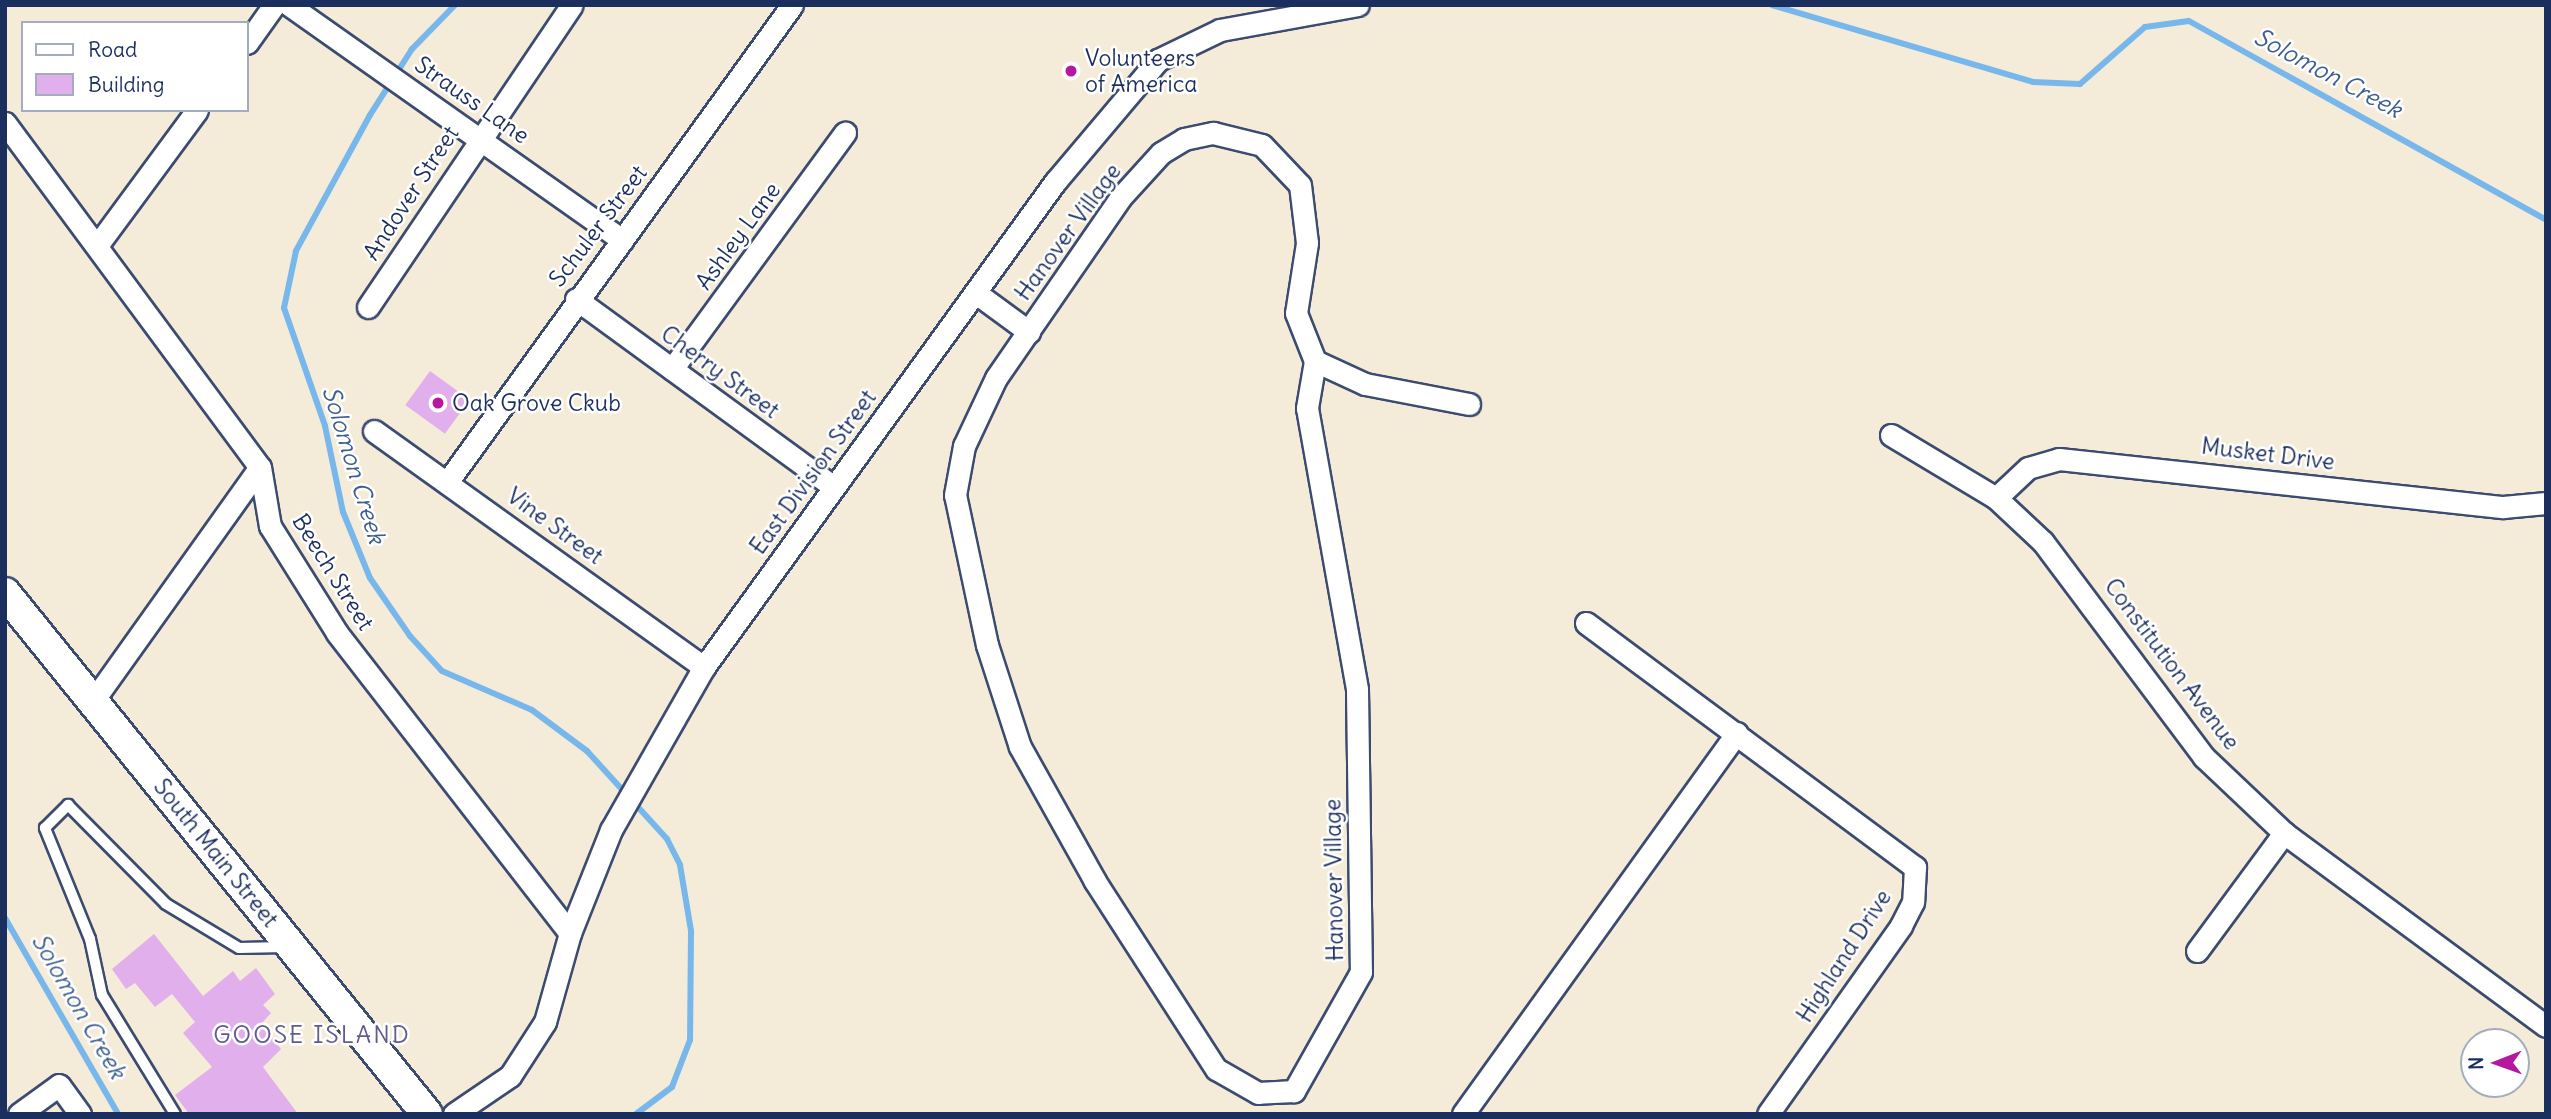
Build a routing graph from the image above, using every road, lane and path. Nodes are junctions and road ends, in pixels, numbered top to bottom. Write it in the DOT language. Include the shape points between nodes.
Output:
graph roads {
  1 [pos="274,5"];
  2 [pos="289,5"];
  3 [pos="572,5"];
  4 [pos="792,5"];
  5 [pos="1358,5"];
  6 [pos="248,42"];
  7 [pos="196,112"];
  8 [pos="5,123"];
  9 [pos="845,133"];
  10 [pos="479,135"];
  11 [pos="622,240"];
  12 [pos="99,243"];
  13 [pos="976,293"];
  14 [pos="576,299"];
  15 [pos="368,307"];
  16 [pos="1029,332"];
  17 [pos="1315,361"];
  18 [pos="672,369"];
  19 [pos="1469,404"];
  20 [pos="374,431"];
  21 [pos="1891,435"];
  22 [pos="260,467"];
  23 [pos="448,481"];
  24 [pos="835,487"];
  25 [pos="1996,498"];
  26 [pos="2546,503"];
  27 [pos="5,593"];
  28 [pos="1586,623"];
  29 [pos="704,667"];
  30 [pos="93,701"];
  31 [pos="1737,733"];
  32 [pos="2284,833"];
  33 [pos="570,933"];
  34 [pos="291,947"];
  35 [pos="2197,951"];
  36 [pos="2546,1026"];
  37 [pos="19,1114"];
  38 [pos="80,1114"];
  39 [pos="175,1114"];
  40 [pos="427,1114"];
  41 [pos="454,1114"];
  42 [pos="1463,1114"];
  43 [pos="1768,1114"];
  1 -- 6 [label="street"];
  2 -- 10 [label="street, Strauss Lane"];
  3 -- 10 [label="street, Andover Street"];
  4 -- 11 [label="street, Schuler Street"];
  5 -- 13 [label="street, East Division Street" via="1220,30 1158,61 1055,182"];
  7 -- 12 [label="street"];
  8 -- 12 [label="street, Beech Street"];
  9 -- 18 [label="street, Ashley Lane"];
  10 -- 11 [label="street, Strauss Lane"];
  10 -- 15 [label="street, Andover Street"];
  11 -- 14 [label="street, Schuler Street"];
  12 -- 22 [label="street, Beech Street"];
  13 -- 16 [label="street, Hanover Village"];
  13 -- 24 [label="street, East Division Street"];
  14 -- 18 [label="street, Cherry Street"];
  14 -- 23 [label="street, Schuler Street"];
  16 -- 17 [label="street, Hanover Village" via="1120,198 1161,153 1184,139 1239,135 1286,163 1300,184 1307,243 1296,313"];
  16 -- 17 [label="street, Hanover Village" via="981,406 955,472 987,645 1020,747 1095,881 1216,1069 1258,1093 1294,1091 1361,972 1357,690 1307,408"];
  17 -- 19 [label="street" via="1366,384"];
  18 -- 24 [label="street, Cherry Street"];
  20 -- 23 [label="street, Vine Street"];
  21 -- 25 [label="street, Constitution Avenue"];
  22 -- 30 [label="street"];
  22 -- 33 [label="street, Beech Street" via="270,526 337,633"];
  23 -- 29 [label="street, Vine Street"];
  24 -- 29 [label="street, East Division Street"];
  25 -- 26 [label="street, Musket Drive" via="2028,468 2059,459 2503,507"];
  25 -- 32 [label="street, Constitution Avenue" via="2085,590 2204,757"];
  27 -- 30 [label="main road, South Main Street"];
  28 -- 31 [label="street, Highland Drive"];
  29 -- 33 [label="street, East Division Street" via="611,830"];
  30 -- 34 [label="main road, South Main Street"];
  31 -- 42 [label="street"];
  31 -- 43 [label="street, Highland Drive" via="1902,852 1915,867 1916,884 1901,926"];
  32 -- 35 [label="street"];
  32 -- 36 [label="street, Constitution Avenue"];
  33 -- 41 [label="street, East Division Street" via="562,977 529,1049 510,1076"];
  34 -- 39 [label="lane" via="240,948 166,904 68,804 45,828 90,939 102,995"];
  34 -- 40 [label="main road, South Main Street"];
  37 -- 38 [label="street" via="59,1084"];
}
